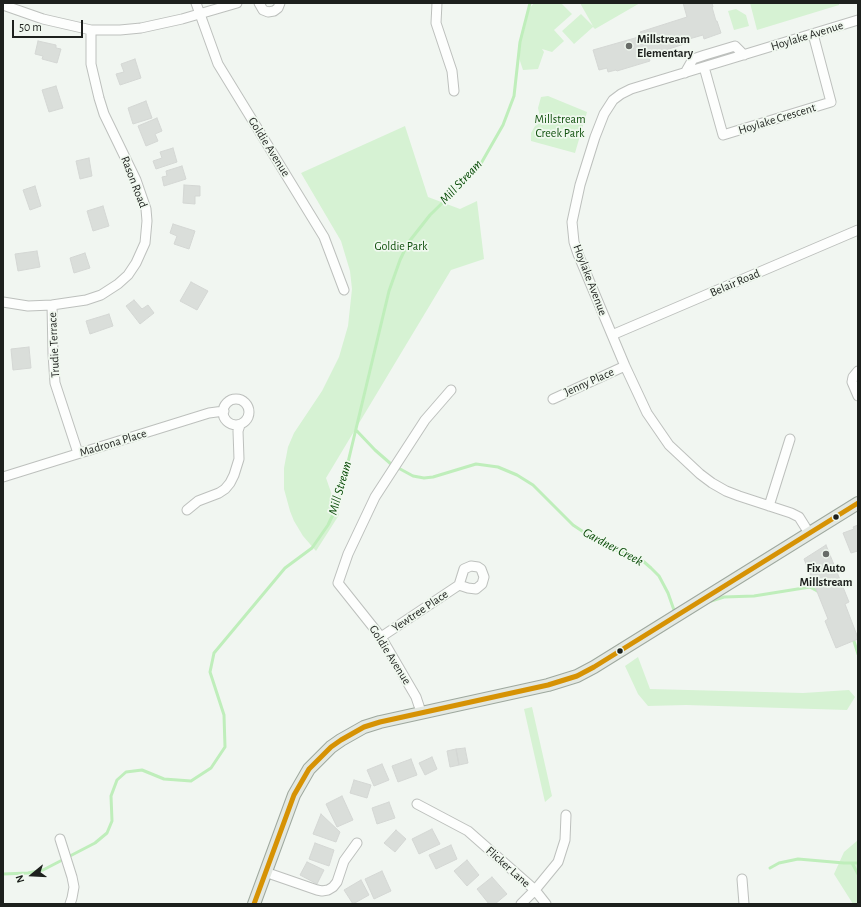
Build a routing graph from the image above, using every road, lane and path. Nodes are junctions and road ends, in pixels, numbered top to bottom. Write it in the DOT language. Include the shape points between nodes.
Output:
graph roads {
  1 [pos="196,3"];
  2 [pos="237,3"];
  3 [pos="259,3"];
  4 [pos="280,3"];
  5 [pos="437,3"];
  6 [pos="3,5"];
  7 [pos="199,14"];
  8 [pos="858,20"];
  9 [pos="91,30"];
  10 [pos="813,34"];
  11 [pos="744,55"];
  12 [pos="704,67"];
  13 [pos="684,73"];
  14 [pos="454,91"];
  15 [pos="858,230"];
  16 [pos="344,290"];
  17 [pos="3,302"];
  18 [pos="52,305"];
  19 [pos="612,335"];
  20 [pos="625,366"];
  21 [pos="858,371"];
  22 [pos="451,390"];
  23 [pos="858,396"];
  24 [pos="553,399"];
  25 [pos="224,411"];
  26 [pos="240,425"];
  27 [pos="790,439"];
  28 [pos="78,454"];
  29 [pos="3,477"];
  30 [pos="858,504"];
  31 [pos="769,506"];
  32 [pos="187,510"];
  33 [pos="809,533"];
  34 [pos="459,585"];
  35 [pos="381,637"];
  36 [pos="421,712"];
  37 [pos="417,804"];
  38 [pos="566,815"];
  39 [pos="60,838"];
  40 [pos="357,843"];
  41 [pos="266,872"];
  42 [pos="742,879"];
  43 [pos="535,890"];
  44 [pos="70,904"];
  45 [pos="254,904"];
  46 [pos="521,904"];
  47 [pos="546,904"];
  48 [pos="744,904"];
  1 -- 7 [label="street, Goldie Avenue"];
  2 -- 7 [label="street"];
  3 -- 4 [label="street" via="263,10 268,12 274,11"];
  5 -- 14 [label="street" via="436,23 452,71"];
  6 -- 9 [label="street" via="43,20"];
  7 -- 9 [label="street" via="141,28"];
  7 -- 16 [label="street, Goldie Avenue" via="218,64 324,237"];
  8 -- 10 [label="street, Hoylake Avenue"];
  9 -- 18 [label="street, Rason Road" via="91,64 99,98 142,195 146,209 147,232 136,264 118,284 101,295 86,300"];
  10 -- 11 [label="street, Hoylake Avenue"];
  10 -- 12 [label="street, Hoylake Crescent" via="831,102 737,131 723,135"];
  11 -- 12 [label="street, Hoylake Avenue"];
  11 -- 13 [label="street" via="735,46 693,59"];
  12 -- 13 [label="street, Hoylake Avenue"];
  13 -- 19 [label="street, Hoylake Avenue" via="631,89 613,100 595,137 580,185 572,222 574,242"];
  15 -- 19 [label="street, Belair Road"];
  17 -- 18 [label="street, Rason Road" via="28,306"];
  18 -- 28 [label="street, Trudie Terrace" via="55,383"];
  19 -- 20 [label="street, Hoylake Avenue"];
  20 -- 24 [label="street, Jenny Place"];
  20 -- 31 [label="street, Hoylake Avenue" via="647,413 669,445 700,474 726,491"];
  21 -- 23 [label="street" via="852,382"];
  22 -- 35 [label="street, Goldie Avenue" via="425,420 375,496 348,554 338,583"];
  25 -- 26 [label="street" via="224,417 228,422"];
  25 -- 26 [label="street, Madrona Place" via="230,401 242,401 247,405 248,417"];
  25 -- 28 [label="street, Madrona Place" via="209,413"];
  26 -- 32 [label="street" via="239,459 230,483 219,493 198,500"];
  27 -- 31 [label="street"];
  28 -- 29 [label="street, Madrona Place"];
  30 -- 33 [label="main road"];
  31 -- 33 [label="street, Hoylake Avenue" via="799,517"];
  33 -- 36 [label="main road" via="577,676 548,685"];
  34 -- 35 [label="street, Yewtree Place"];
  35 -- 36 [label="street, Goldie Avenue" via="416,697"];
  36 -- 41 [label="main road" via="364,728 341,740 319,758 309,769 294,795"];
  37 -- 43 [label="street, Flicker Lane" via="468,831"];
  38 -- 43 [label="street" via="565,840 558,862"];
  39 -- 44 [label="street" via="74,887"];
  40 -- 41 [label="street" via="344,861 337,882 328,890 317,890"];
  41 -- 45 [label="main road"];
  42 -- 48 [label="street"];
  43 -- 46 [label="street"];
  43 -- 47 [label="street, Flicker Lane"];
}
